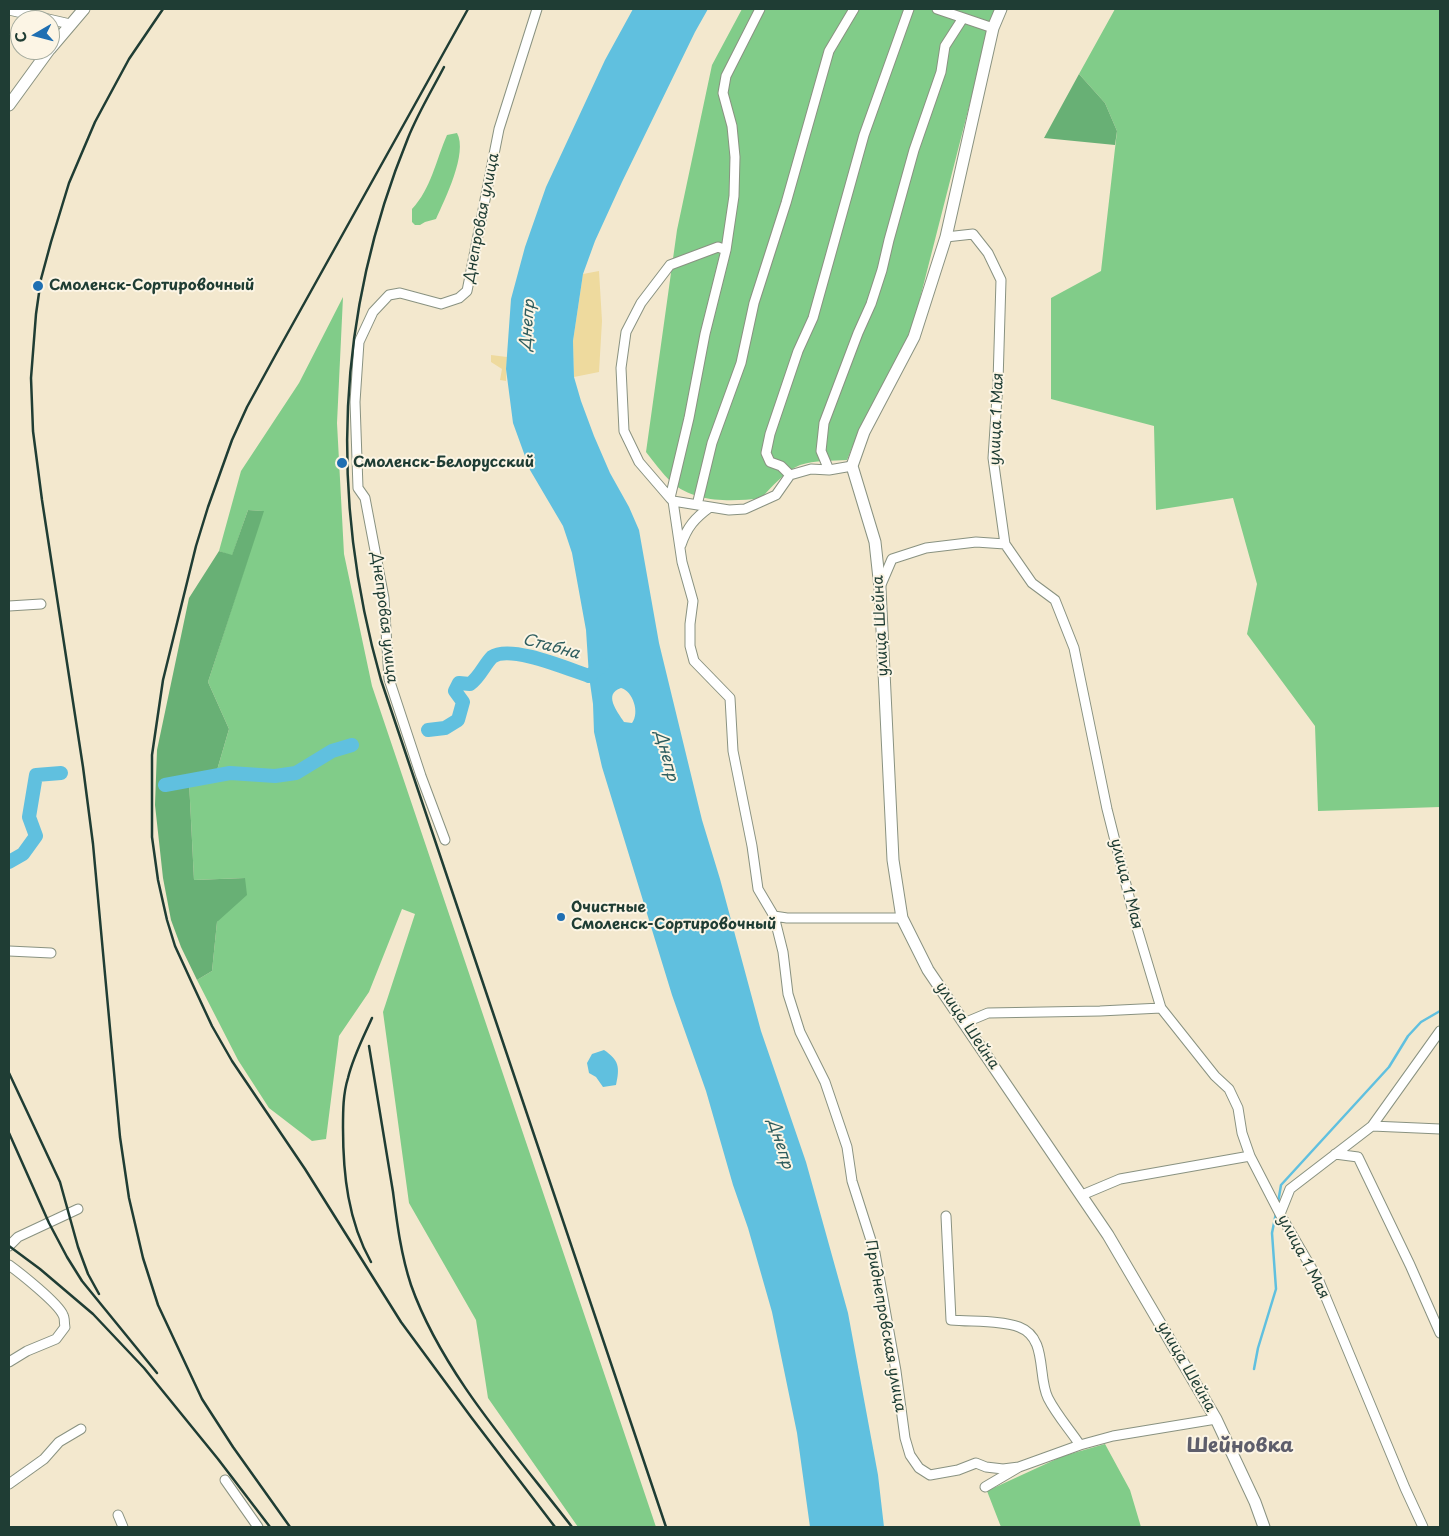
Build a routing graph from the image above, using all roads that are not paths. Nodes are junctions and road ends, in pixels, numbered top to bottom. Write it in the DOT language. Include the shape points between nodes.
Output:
graph roads {
  1 [pos="84,9"];
  2 [pos="537,9"];
  3 [pos="760,9"];
  4 [pos="854,9"];
  5 [pos="909,9"];
  6 [pos="937,9"];
  7 [pos="1001,9"];
  8 [pos="9,10"];
  9 [pos="962,18"];
  10 [pos="70,24"];
  11 [pos="993,28"];
  12 [pos="60,37"];
  13 [pos="42,60"];
  14 [pos="9,105"];
  15 [pos="946,237"];
  16 [pos="726,250"];
  17 [pos="852,466"];
  18 [pos="829,470"];
  19 [pos="790,475"];
  20 [pos="672,499"];
  21 [pos="697,505"];
  22 [pos="710,507"];
  23 [pos="1004,544"];
  24 [pos="680,547"];
  25 [pos="880,588"];
  26 [pos="41,604"];
  27 [pos="9,606"];
  28 [pos="445,840"];
  29 [pos="774,916"];
  30 [pos="902,918"];
  31 [pos="9,951"];
  32 [pos="51,952"];
  33 [pos="1161,1008"];
  34 [pos="964,1023"];
  35 [pos="1440,1031"];
  36 [pos="1372,1126"];
  37 [pos="1440,1129"];
  38 [pos="1335,1154"];
  39 [pos="1250,1156"];
  40 [pos="1082,1195"];
  41 [pos="78,1209"];
  42 [pos="1280,1214"];
  43 [pos="946,1216"];
  44 [pos="9,1246"];
  45 [pos="9,1265"];
  46 [pos="1440,1333"];
  47 [pos="9,1362"];
  48 [pos="1216,1419"];
  49 [pos="81,1429"];
  50 [pos="1080,1445"];
  51 [pos="1019,1468"];
  52 [pos="225,1480"];
  53 [pos="9,1484"];
  54 [pos="985,1487"];
  55 [pos="118,1515"];
  56 [pos="124,1527"];
  57 [pos="258,1527"];
  58 [pos="1264,1527"];
  59 [pos="1423,1527"];
  1 -- 10 [label="street"];
  2 -- 28 [label="street, Днепровая улица" via="499,129 467,291 460,298 442,304 400,293 389,295 372,312 359,342 355,402 358,488 365,498 384,598 389,679"];
  3 -- 16 [label="street" via="726,76 723,92 732,126 735,157 734,196"];
  4 -- 21 [label="street" via="829,51 754,303 741,363 712,443"];
  5 -- 19 [label="street" via="864,135 813,318 798,350 770,434 766,453 770,462 781,466"];
  6 -- 9 [label="street"];
  7 -- 11 [label="street"];
  8 -- 10 [label="street"];
  9 -- 11 [label="street"];
  9 -- 18 [label="street" via="946,46 874,295 824,423 821,451"];
  10 -- 12 [label="street"];
  11 -- 15 [label="street"];
  13 -- 14 [label="street"];
  15 -- 17 [label="street" via="914,336 864,432"];
  15 -- 23 [label="street, улица 1 Мая" via="973,234 988,253 1001,280 993,458"];
  16 -- 20 [label="street" via="705,334"];
  16 -- 20 [label="street" via="718,247 670,265 641,303 626,332 621,368 624,431 639,462"];
  17 -- 18 [label="street"];
  17 -- 25 [label="street, улица Шейна" via="876,542"];
  18 -- 19 [label="street" via="811,469"];
  19 -- 22 [label="street" via="776,495 745,510"];
  20 -- 21 [label="street"];
  20 -- 24 [label="street, Приднепровская улица"];
  21 -- 22 [label="street"];
  22 -- 24 [label="street" via="686,530"];
  23 -- 25 [label="street" via="976,542 934,547 892,559"];
  23 -- 33 [label="street, улица 1 Мая" via="1032,583 1055,600 1074,648 1107,809"];
  24 -- 29 [label="street, Приднепровская улица" via="693,601 690,646 694,661 730,698 734,751 758,889"];
  25 -- 30 [label="street, улица Шейна" via="893,860"];
  26 -- 27 [label="street"];
  29 -- 30 [label="street"];
  29 -- 51 [label="street, Приднепровская улица" via="788,994 800,1032 825,1082 847,1146 852,1181 875,1252 910,1455 919,1468 930,1475 976,1463 1003,1469"];
  30 -- 34 [label="street, улица Шейна" via="928,970"];
  31 -- 32 [label="street"];
  33 -- 34 [label="street" via="988,1013"];
  33 -- 39 [label="street, улица 1 Мая" via="1229,1089 1238,1108"];
  34 -- 40 [label="street, улица Шейна"];
  35 -- 36 [label="street"];
  36 -- 37 [label="street"];
  36 -- 38 [label="street"];
  38 -- 42 [label="street" via="1290,1189"];
  38 -- 46 [label="street" via="1358,1157"];
  39 -- 40 [label="street" via="1120,1179"];
  39 -- 42 [label="street, улица 1 Мая"];
  40 -- 48 [label="street, улица Шейна"];
  41 -- 44 [label="street" via="18,1237"];
  42 -- 59 [label="street, улица 1 Мая" via="1319,1281"];
  43 -- 50 [label="street" via="951,1320 1020,1327 1036,1341 1047,1397"];
  45 -- 47 [label="street" via="56,1306 63,1315 64,1327 56,1339"];
  48 -- 50 [label="street" via="1113,1436"];
  48 -- 58 [label="street, улица Шейна"];
  49 -- 53 [label="street" via="59,1442 44,1459"];
  50 -- 51 [label="street"];
  51 -- 54 [label="street"];
  52 -- 57 [label="street"];
  55 -- 56 [label="street"];
}
